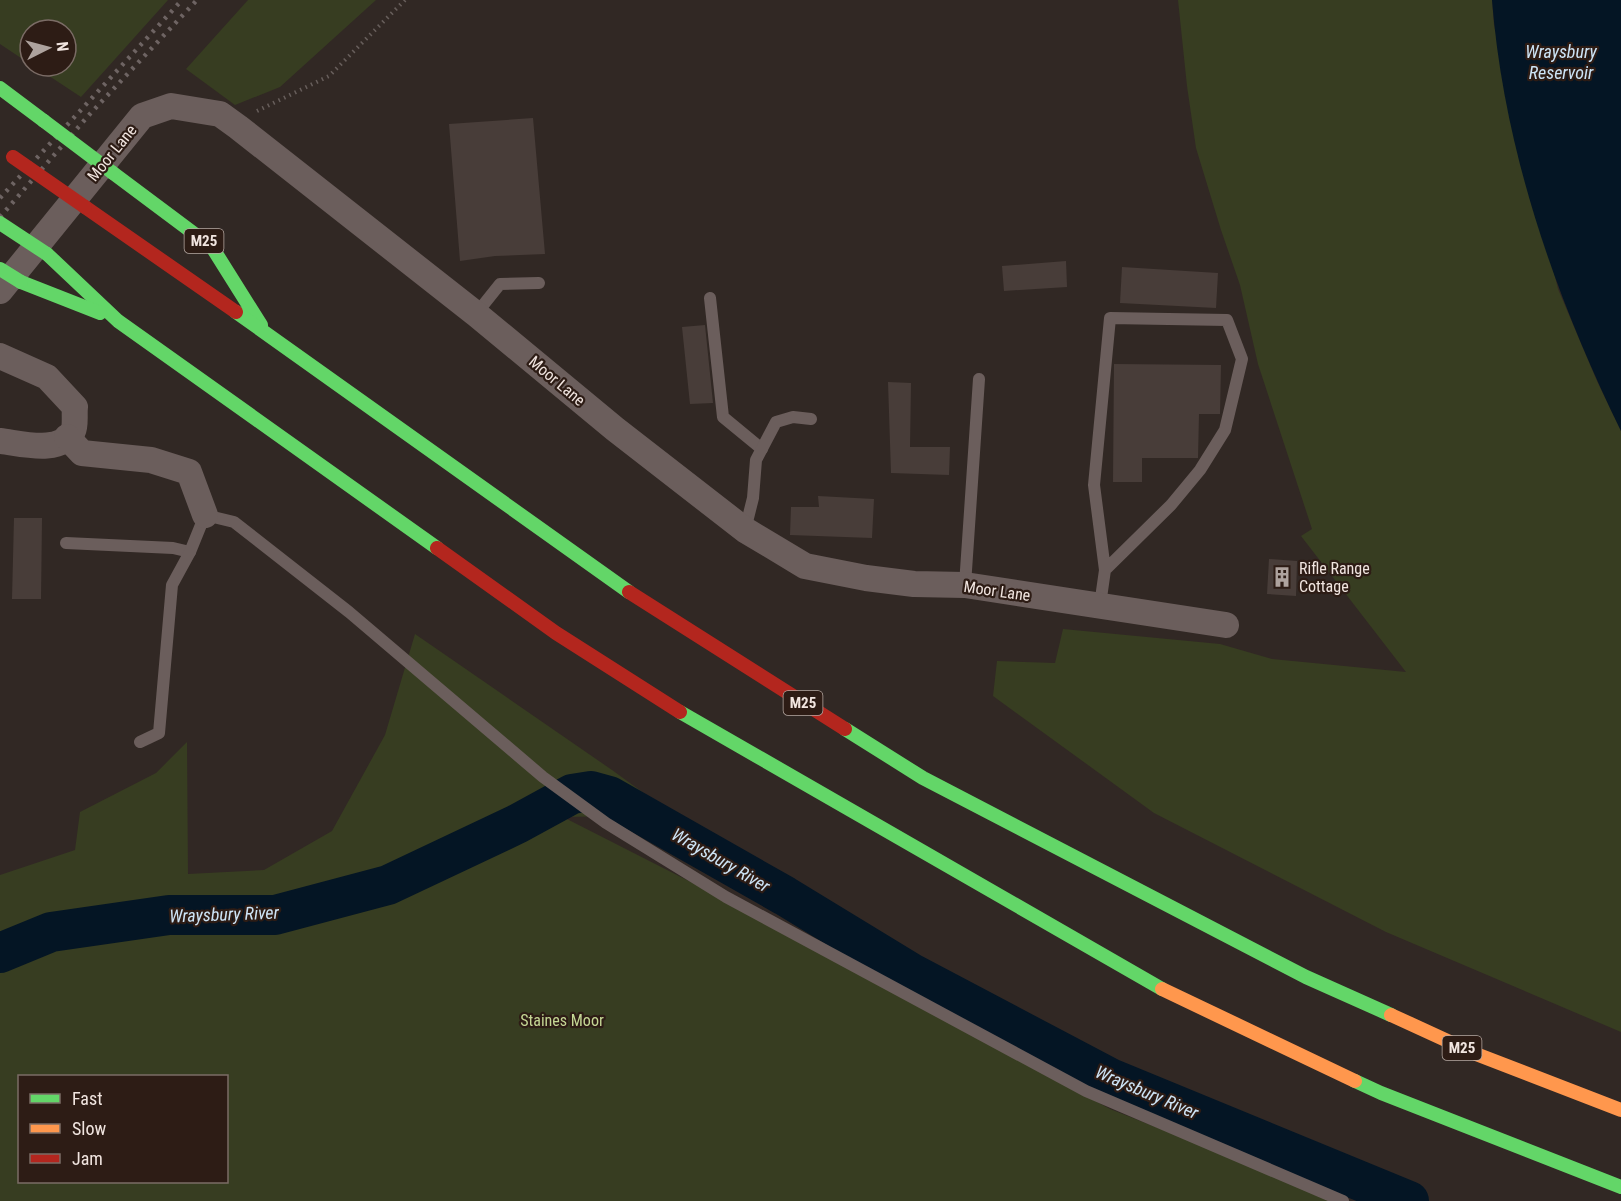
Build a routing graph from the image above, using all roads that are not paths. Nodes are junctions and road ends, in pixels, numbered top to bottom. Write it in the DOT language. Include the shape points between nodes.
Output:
graph roads {
  1 [pos="0,88"];
  2 [pos="0,149"];
  3 [pos="0,223"];
  4 [pos="0,269"];
  5 [pos="538,283"];
  6 [pos="10,286"];
  7 [pos="710,298"];
  8 [pos="476,314"];
  9 [pos="118,321"];
  10 [pos="267,334"];
  11 [pos="0,356"];
  12 [pos="979,379"];
  13 [pos="811,419"];
  14 [pos="67,437"];
  15 [pos="0,441"];
  16 [pos="762,449"];
  17 [pos="205,515"];
  18 [pos="745,530"];
  19 [pos="66,543"];
  20 [pos="189,552"];
  21 [pos="1105,570"];
  22 [pos="965,585"];
  23 [pos="1100,605"];
  24 [pos="1226,625"];
  25 [pos="140,742"];
  26 [pos="1621,1110"];
  27 [pos="1621,1187"];
  28 [pos="1343,1201"];
  1 -- 10 [label="highway, M25, bridge" via="212,247"];
  2 -- 10 [label="highway, M25, bridge"];
  3 -- 9 [label="highway, bridge" via="46,254"];
  4 -- 6 [label="highway, bridge"];
  5 -- 8 [label="lane" via="500,284"];
  6 -- 8 [label="street, Moor Lane" via="142,116 171,106 220,114"];
  6 -- 9 [label="highway"];
  7 -- 16 [label="lane" via="723,417"];
  8 -- 18 [label="street, Moor Lane"];
  9 -- 27 [label="highway" via="556,633 652,696 1150,983 1381,1093"];
  10 -- 26 [label="highway, M25" via="641,601 923,778 1306,977 1476,1054"];
  11 -- 14 [label="street" via="47,377 75,407 73,430"];
  12 -- 22 [label="lane"];
  13 -- 16 [label="lane" via="793,417 776,422"];
  14 -- 15 [label="street" via="54,445"];
  14 -- 17 [label="street" via="82,453 151,460 189,472"];
  16 -- 18 [label="lane" via="756,460"];
  17 -- 20 [label="lane"];
  17 -- 28 [label="lane" via="234,522 349,612 543,777 606,823 726,897 1086,1090"];
  18 -- 22 [label="street, Moor Lane" via="805,566 914,584"];
  19 -- 20 [label="lane"];
  20 -- 25 [label="lane" via="172,585 159,733"];
  21 -- 21 [label="lane" via="1094,485 1110,318 1227,320 1242,359 1225,430 1200,470 1171,505"];
  21 -- 23 [label="lane"];
  22 -- 23 [label="street, Moor Lane"];
  23 -- 24 [label="street, Moor Lane"];
}
